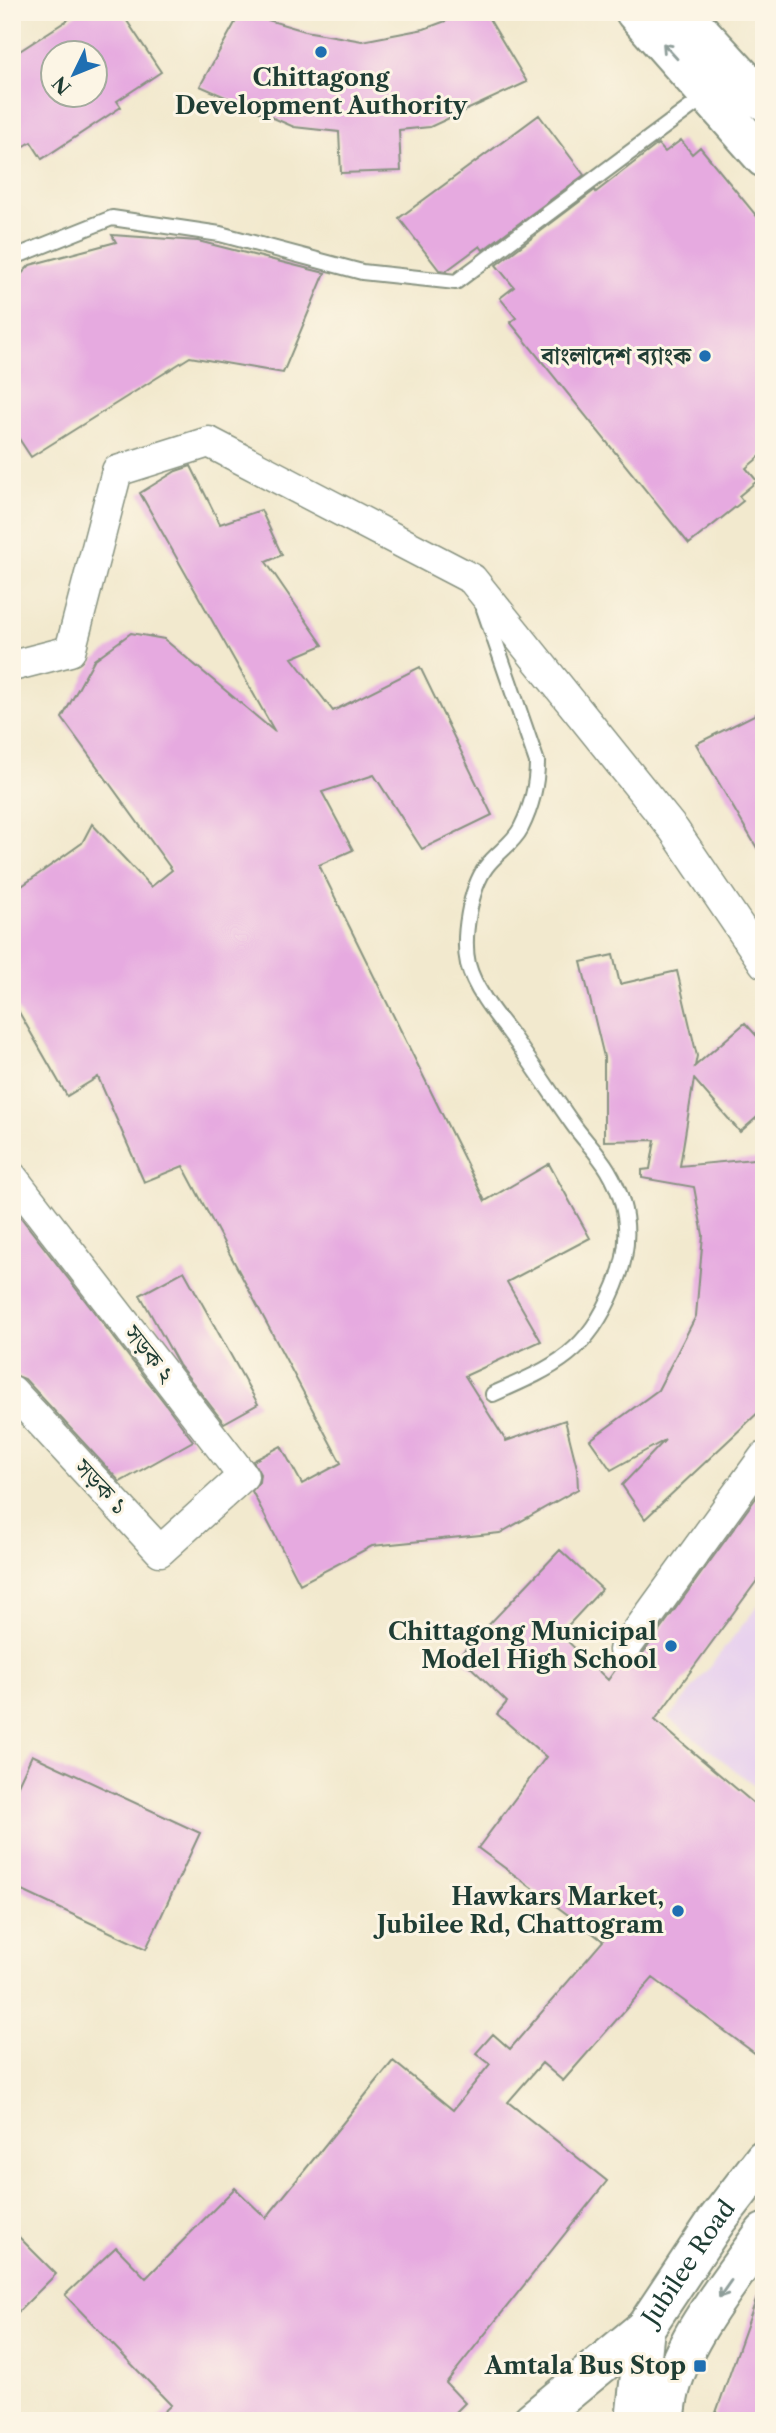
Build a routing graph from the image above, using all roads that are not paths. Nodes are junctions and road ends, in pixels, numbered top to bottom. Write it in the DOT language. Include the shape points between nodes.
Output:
graph roads {
  1 [pos="635,12"];
  2 [pos="681,12"];
  3 [pos="708,94"];
  4 [pos="764,101"];
  5 [pos="764,158"];
  6 [pos="12,258"];
  7 [pos="472,579"];
  8 [pos="12,666"];
  9 [pos="764,963"];
  10 [pos="12,1177"];
  11 [pos="12,1391"];
  12 [pos="494,1394"];
  13 [pos="764,1457"];
  14 [pos="191,1522"];
  15 [pos="624,1650"];
  16 [pos="764,2159"];
  17 [pos="764,2233"];
  18 [pos="645,2328"];
  19 [pos="532,2421"];
  20 [pos="635,2421"];
  21 [pos="666,2421"];
  3 -- 1 [label="main road, one-way"];
  2 -- 4 [label="main road"];
  3 -- 5 [label="main road"];
  3 -- 6 [label="lane" via="456,282 362,272 220,234 112,218"];
  7 -- 8 [label="street" via="209,442 117,471 70,651"];
  7 -- 9 [label="street" via="674,830"];
  7 -- 12 [label="lane" via="537,762 537,782 521,830 486,868 472,895 468,964 486,1002 608,1170 625,1210 628,1233 620,1276 592,1332 560,1361"];
  10 -- 14 [label="street, সড়ক ২" via="243,1476"];
  11 -- 14 [label="street, সড়ক ১" via="160,1551"];
  13 -- 15 [label="street"];
  16 -- 18 [label="main road, Jubilee Road"];
  17 -- 21 [label="main road, one-way" via="689,2342 666,2403"];
  18 -- 19 [label="main road"];
  18 -- 20 [label="main road, Jubilee Road"];
}
